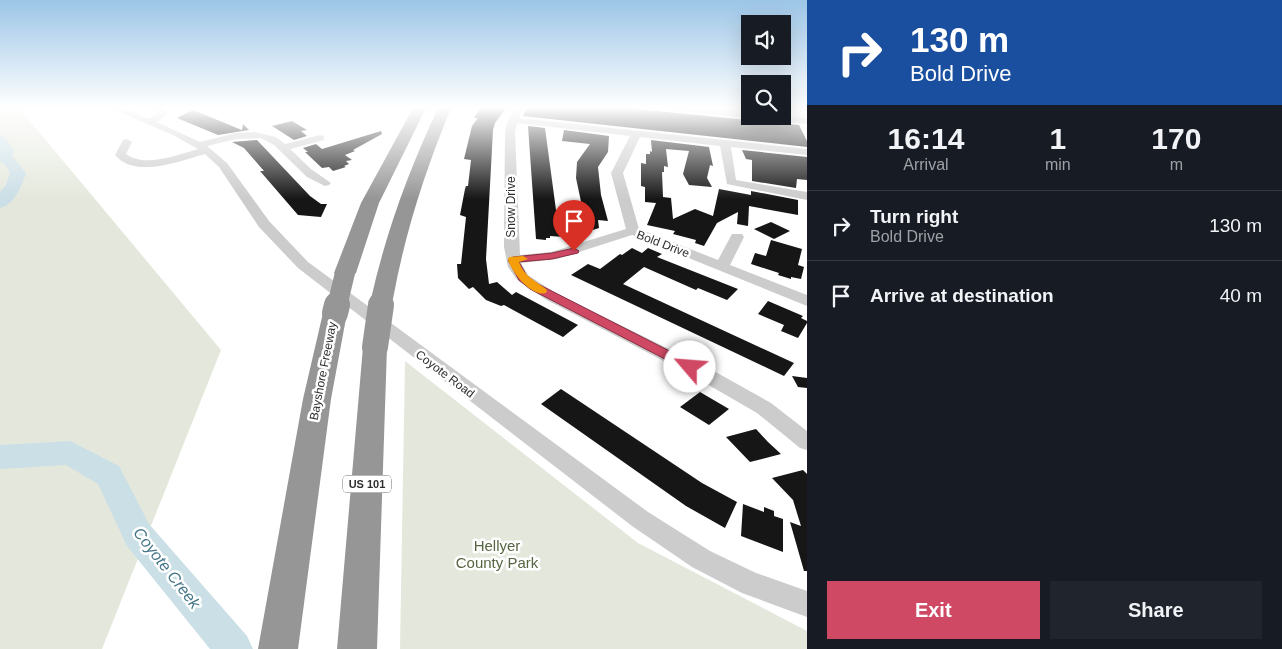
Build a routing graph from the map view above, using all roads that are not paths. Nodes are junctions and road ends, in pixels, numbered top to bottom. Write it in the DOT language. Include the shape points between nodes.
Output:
graph roads {
  1 [pos="183,138"];
  2 [pos="228,138"];
  3 [pos="267,138"];
  4 [pos="319,138"];
  5 [pos="404,138"];
  6 [pos="431,138"];
  7 [pos="510,138"];
  8 [pos="634,138"];
  9 [pos="678,138"];
  10 [pos="126,142"];
  11 [pos="725,143"];
  12 [pos="203,148"];
  13 [pos="283,148"];
  14 [pos="807,152"];
  15 [pos="325,183"];
  16 [pos="807,196"];
  17 [pos="633,232"];
  18 [pos="737,237"];
  19 [pos="513,260"];
  20 [pos="722,267"];
  21 [pos="807,302"];
  22 [pos="807,442"];
  23 [pos="807,604"];
  24 [pos="358,635"];
  25 [pos="278,649"];
  1 -- 12 [label="street, Coyote Road"];
  2 -- 12 [label="street"];
  3 -- 13 [label="street"];
  4 -- 13 [label="street"];
  5 -- 25 [label="highway, Bayshore Freeway, bridge" via="370,204 334,313 324,355"];
  6 -- 24 [label="highway, US 101, bridge" via="406,200 388,263 382,299 375,347"];
  7 -- 19 [label="street, Snow Drive"];
  8 -- 17 [label="street" via="617,173"];
  9 -- 11 [label="street"];
  10 -- 12 [label="street" via="120,155 124,160 135,163 152,163"];
  11 -- 14 [label="street"];
  11 -- 16 [label="street" via="732,182"];
  12 -- 23 [label="street, Coyote Road" via="223,165 264,224 303,265 424,358 640,519 701,559 750,584"];
  13 -- 15 [label="street" via="313,178"];
  17 -- 19 [label="street, Bold Drive" via="552,256"];
  17 -- 20 [label="street, Bold Drive"];
  18 -- 20 [label="street"];
  19 -- 22 [label="street" via="523,278 534,286 764,408"];
  20 -- 21 [label="street, Bold Drive"];
}
